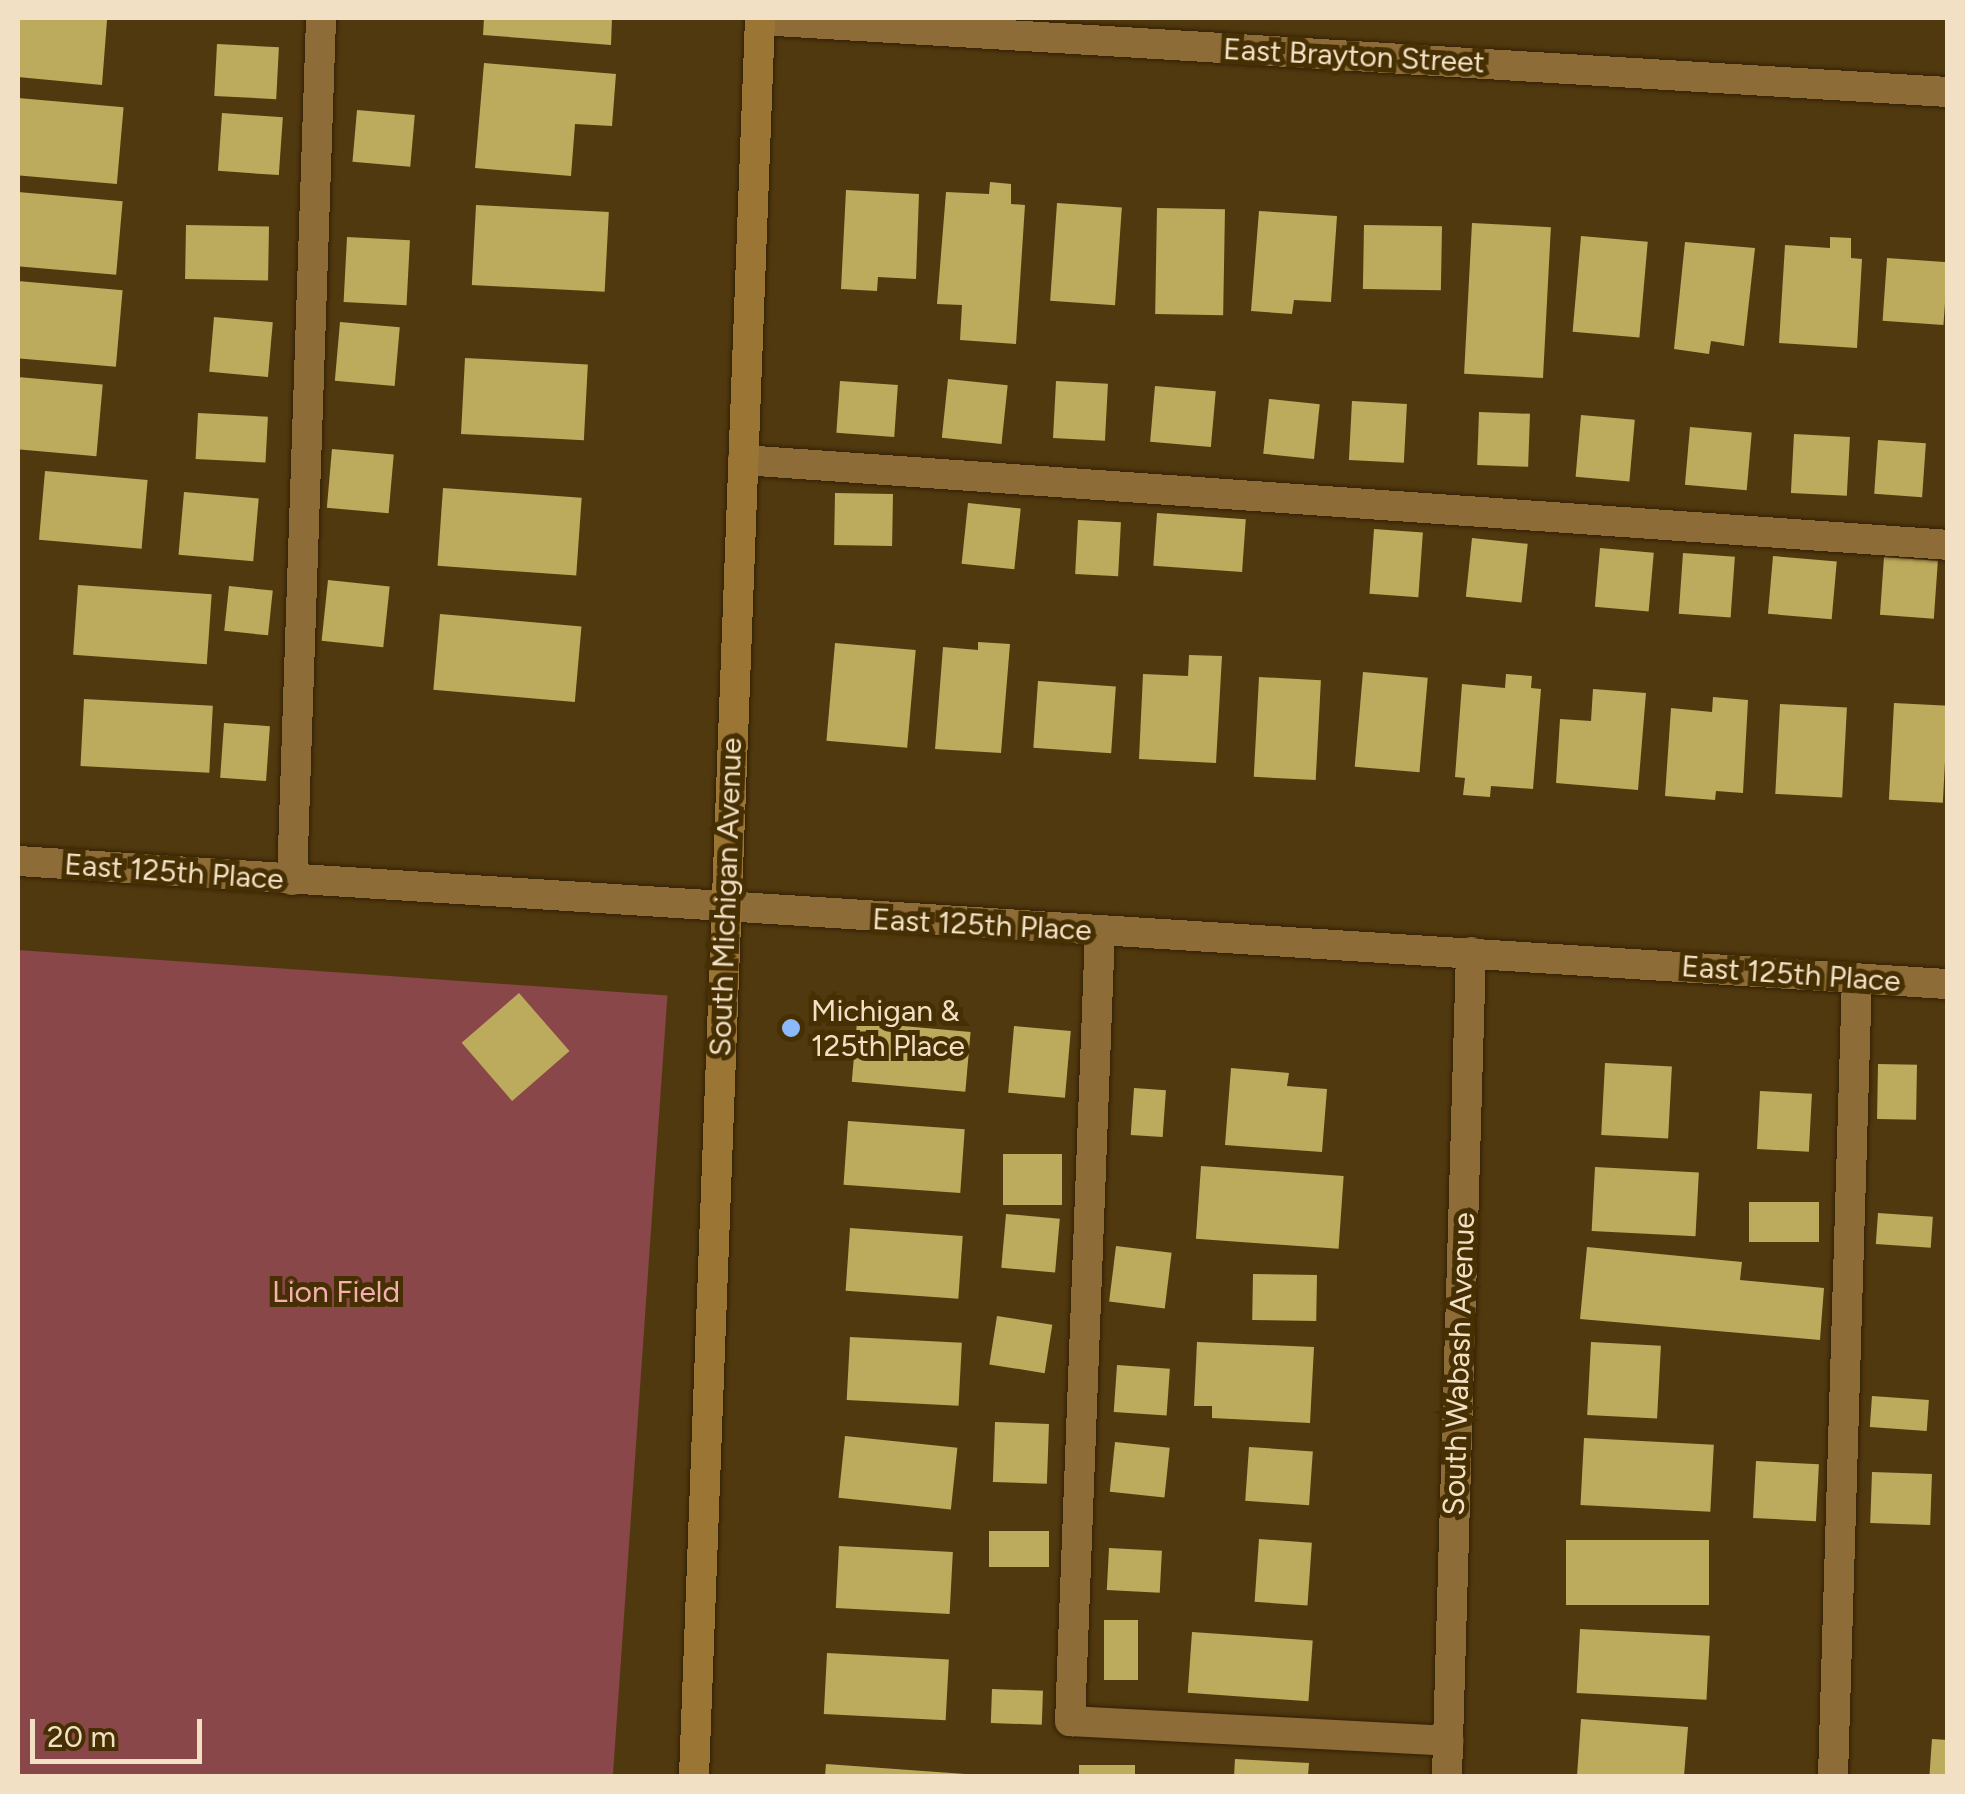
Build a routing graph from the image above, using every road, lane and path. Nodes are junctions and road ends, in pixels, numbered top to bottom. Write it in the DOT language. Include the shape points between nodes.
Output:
graph roads {
  1 [pos="321,18"];
  2 [pos="760,19"];
  3 [pos="1948,92"];
  4 [pos="743,460"];
  5 [pos="1948,545"];
  6 [pos="18,861"];
  7 [pos="292,880"];
  8 [pos="725,910"];
  9 [pos="1100,931"];
  10 [pos="1471,952"];
  11 [pos="1857,978"];
  12 [pos="1948,984"];
  13 [pos="1448,1741"];
  14 [pos="694,1776"];
  15 [pos="1447,1776"];
  16 [pos="1833,1776"];
  1 -- 7 [label="street"];
  2 -- 3 [label="street, East Brayton Street"];
  2 -- 4 [label="main road, South Michigan Avenue"];
  4 -- 5 [label="street"];
  4 -- 8 [label="main road, South Michigan Avenue"];
  6 -- 7 [label="street, East 125th Place"];
  7 -- 8 [label="street, East 125th Place"];
  8 -- 9 [label="street, East 125th Place"];
  8 -- 14 [label="main road, South Michigan Avenue"];
  9 -- 10 [label="street, East 125th Place"];
  9 -- 13 [label="street" via="1070,1721"];
  10 -- 11 [label="street, East 125th Place"];
  10 -- 13 [label="street, South Wabash Avenue"];
  11 -- 12 [label="street, East 125th Place"];
  11 -- 16 [label="street"];
  13 -- 15 [label="street, South Wabash Avenue"];
}
